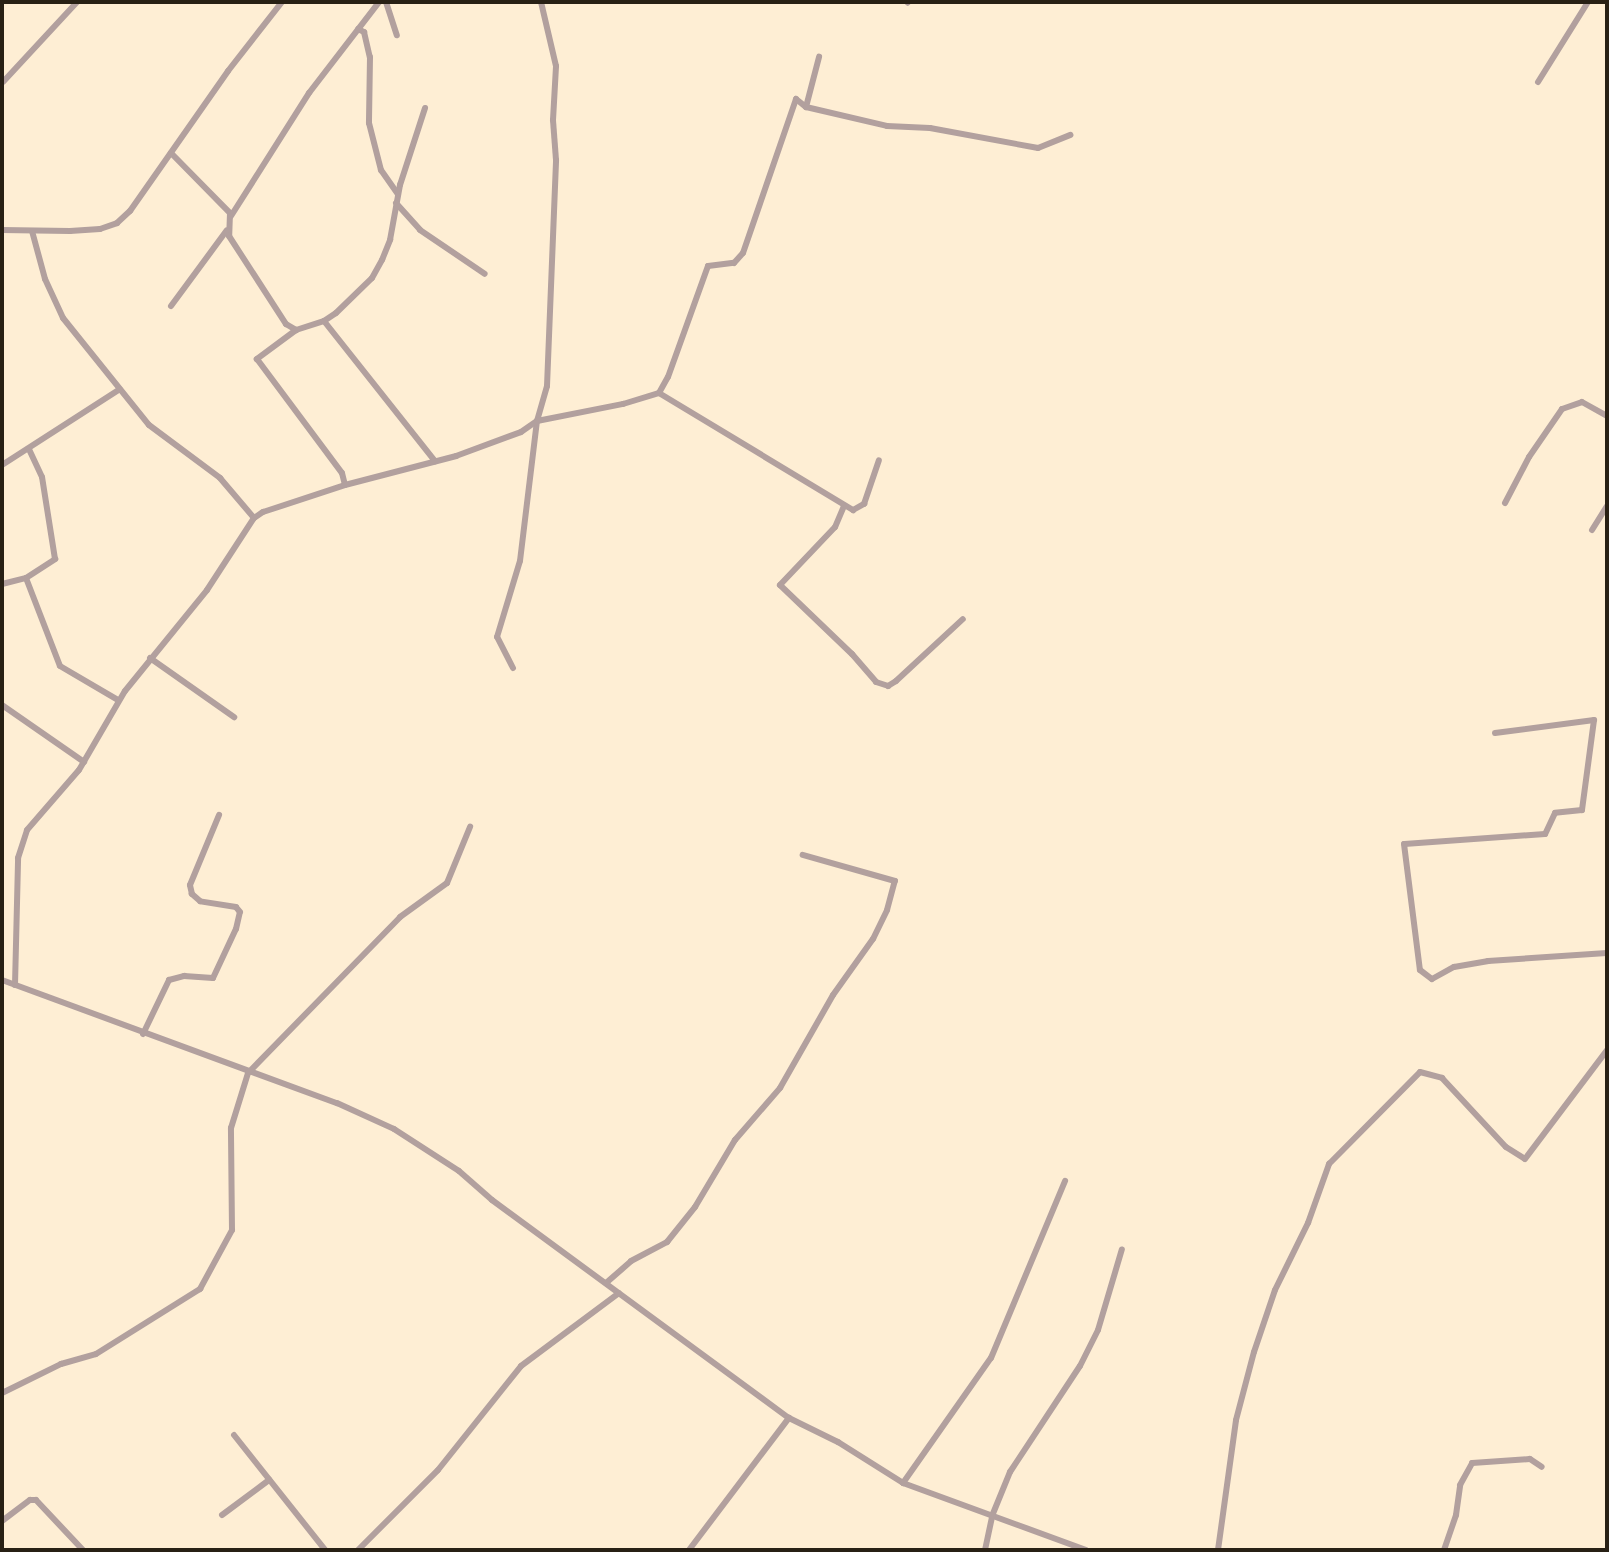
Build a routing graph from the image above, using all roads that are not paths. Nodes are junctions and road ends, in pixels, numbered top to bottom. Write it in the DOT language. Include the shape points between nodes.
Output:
graph roads {
  1 [pos="77,2"];
  2 [pos="282,2"];
  3 [pos="379,2"];
  4 [pos="386,2"];
  5 [pos="541,2"];
  6 [pos="1588,2"];
  7 [pos="358,29"];
  8 [pos="397,35"];
  9 [pos="819,57"];
  10 [pos="2,82"];
  11 [pos="1538,82"];
  12 [pos="806,107"];
  13 [pos="425,108"];
  14 [pos="1070,135"];
  15 [pos="171,153"];
  16 [pos="398,194"];
  17 [pos="396,203"];
  18 [pos="231,216"];
  19 [pos="2,230"];
  20 [pos="227,230"];
  21 [pos="32,231"];
  22 [pos="485,274"];
  23 [pos="171,306"];
  24 [pos="324,321"];
  25 [pos="296,330"];
  26 [pos="120,389"];
  27 [pos="659,393"];
  28 [pos="1607,416"];
  29 [pos="537,421"];
  30 [pos="29,449"];
  31 [pos="879,460"];
  32 [pos="435,461"];
  33 [pos="2,465"];
  34 [pos="345,485"];
  35 [pos="1505,503"];
  36 [pos="844,506"];
  37 [pos="1607,506"];
  38 [pos="254,518"];
  39 [pos="1592,530"];
  40 [pos="26,578"];
  41 [pos="2,584"];
  42 [pos="963,619"];
  43 [pos="150,658"];
  44 [pos="513,668"];
  45 [pos="118,700"];
  46 [pos="2,705"];
  47 [pos="234,717"];
  48 [pos="1495,733"];
  49 [pos="84,762"];
  50 [pos="219,815"];
  51 [pos="470,827"];
  52 [pos="803,855"];
  53 [pos="1607,953"];
  54 [pos="2,980"];
  55 [pos="15,985"];
  56 [pos="143,1034"];
  57 [pos="1607,1050"];
  58 [pos="248,1073"];
  59 [pos="1065,1181"];
  60 [pos="1122,1249"];
  61 [pos="606,1283"];
  62 [pos="619,1293"];
  63 [pos="2,1393"];
  64 [pos="789,1418"];
  65 [pos="234,1435"];
  66 [pos="1542,1467"];
  67 [pos="269,1480"];
  68 [pos="903,1483"];
  69 [pos="222,1515"];
  70 [pos="992,1516"];
  71 [pos="2,1521"];
  72 [pos="83,1550"];
  73 [pos="325,1550"];
  74 [pos="358,1550"];
  75 [pos="689,1550"];
  76 [pos="985,1550"];
  77 [pos="1086,1550"];
  78 [pos="1218,1550"];
  79 [pos="1444,1550"];
  1 -- 10 [label="street"];
  2 -- 15 [label="street"];
  3 -- 7 [label="street"];
  4 -- 8 [label="street"];
  5 -- 29 [label="street" via="556,66 557,148 547,386"];
  6 -- 11 [label="street"];
  7 -- 16 [label="street" via="364,32 370,57 369,123 381,170"];
  7 -- 18 [label="street" via="309,93"];
  9 -- 12 [label="street"];
  12 -- 14 [label="street" via="887,126 930,128 1038,148"];
  12 -- 27 [label="street" via="796,99 743,253 734,263 708,266"];
  13 -- 16 [label="street"];
  15 -- 18 [label="street"];
  15 -- 21 [label="street" via="117,223 100,229"];
  16 -- 17 [label="street"];
  17 -- 22 [label="street" via="420,230"];
  17 -- 24 [label="street" via="390,240 372,278"];
  18 -- 20 [label="street"];
  19 -- 21 [label="street"];
  20 -- 23 [label="street"];
  20 -- 25 [label="street" via="286,324"];
  21 -- 26 [label="street" via="54,302"];
  24 -- 25 [label="street"];
  24 -- 32 [label="street"];
  25 -- 34 [label="street" via="257,359 342,473"];
  26 -- 30 [label="street"];
  26 -- 38 [label="street" via="149,425 220,478"];
  27 -- 29 [label="street"];
  27 -- 36 [label="street"];
  28 -- 35 [label="street" via="1582,402 1562,409"];
  29 -- 32 [label="street" via="521,432"];
  29 -- 44 [label="street" via="520,561 497,637"];
  30 -- 33 [label="street"];
  30 -- 40 [label="street" via="42,477 55,559"];
  31 -- 36 [label="street" via="861,508"];
  32 -- 34 [label="street"];
  34 -- 38 [label="street"];
  36 -- 42 [label="street" via="835,527 780,585 876,682 888,686 896,681"];
  37 -- 39 [label="street"];
  38 -- 43 [label="street" via="207,590"];
  40 -- 41 [label="street"];
  40 -- 45 [label="street" via="60,666"];
  43 -- 45 [label="street"];
  43 -- 47 [label="street"];
  45 -- 49 [label="street"];
  46 -- 49 [label="street"];
  48 -- 53 [label="street" via="1594,720 1582,810 1555,813 1545,834 1404,844 1420,970 1432,979 1454,967 1488,961"];
  49 -- 55 [label="street" via="35,817 20,845"];
  50 -- 56 [label="street" via="190,885 200,901 236,907 236,929 213,978 169,980"];
  51 -- 58 [label="street" via="447,883 400,917"];
  52 -- 61 [label="street" via="895,881 887,910 780,1088 735,1140 695,1207 667,1242 631,1261"];
  54 -- 55 [label="street"];
  55 -- 56 [label="street"];
  56 -- 58 [label="street"];
  57 -- 78 [label="street" via="1525,1159 1506,1147 1442,1078 1420,1072 1329,1164 1254,1352 1236,1420"];
  58 -- 61 [label="street" via="370,1117 423,1146"];
  58 -- 63 [label="street" via="231,1128 232,1230 200,1289 96,1354 61,1364"];
  59 -- 68 [label="street" via="991,1358"];
  60 -- 70 [label="street" via="1098,1330 1010,1472"];
  61 -- 62 [label="street"];
  62 -- 64 [label="street"];
  62 -- 74 [label="street" via="521,1366 438,1470"];
  64 -- 68 [label="street"];
  64 -- 75 [label="street"];
  65 -- 67 [label="street"];
  66 -- 79 [label="street" via="1530,1459 1472,1463 1460,1485"];
  67 -- 69 [label="street"];
  67 -- 73 [label="street"];
  68 -- 70 [label="street"];
  70 -- 76 [label="street"];
  70 -- 77 [label="street"];
  71 -- 72 [label="street" via="36,1500"];
}
